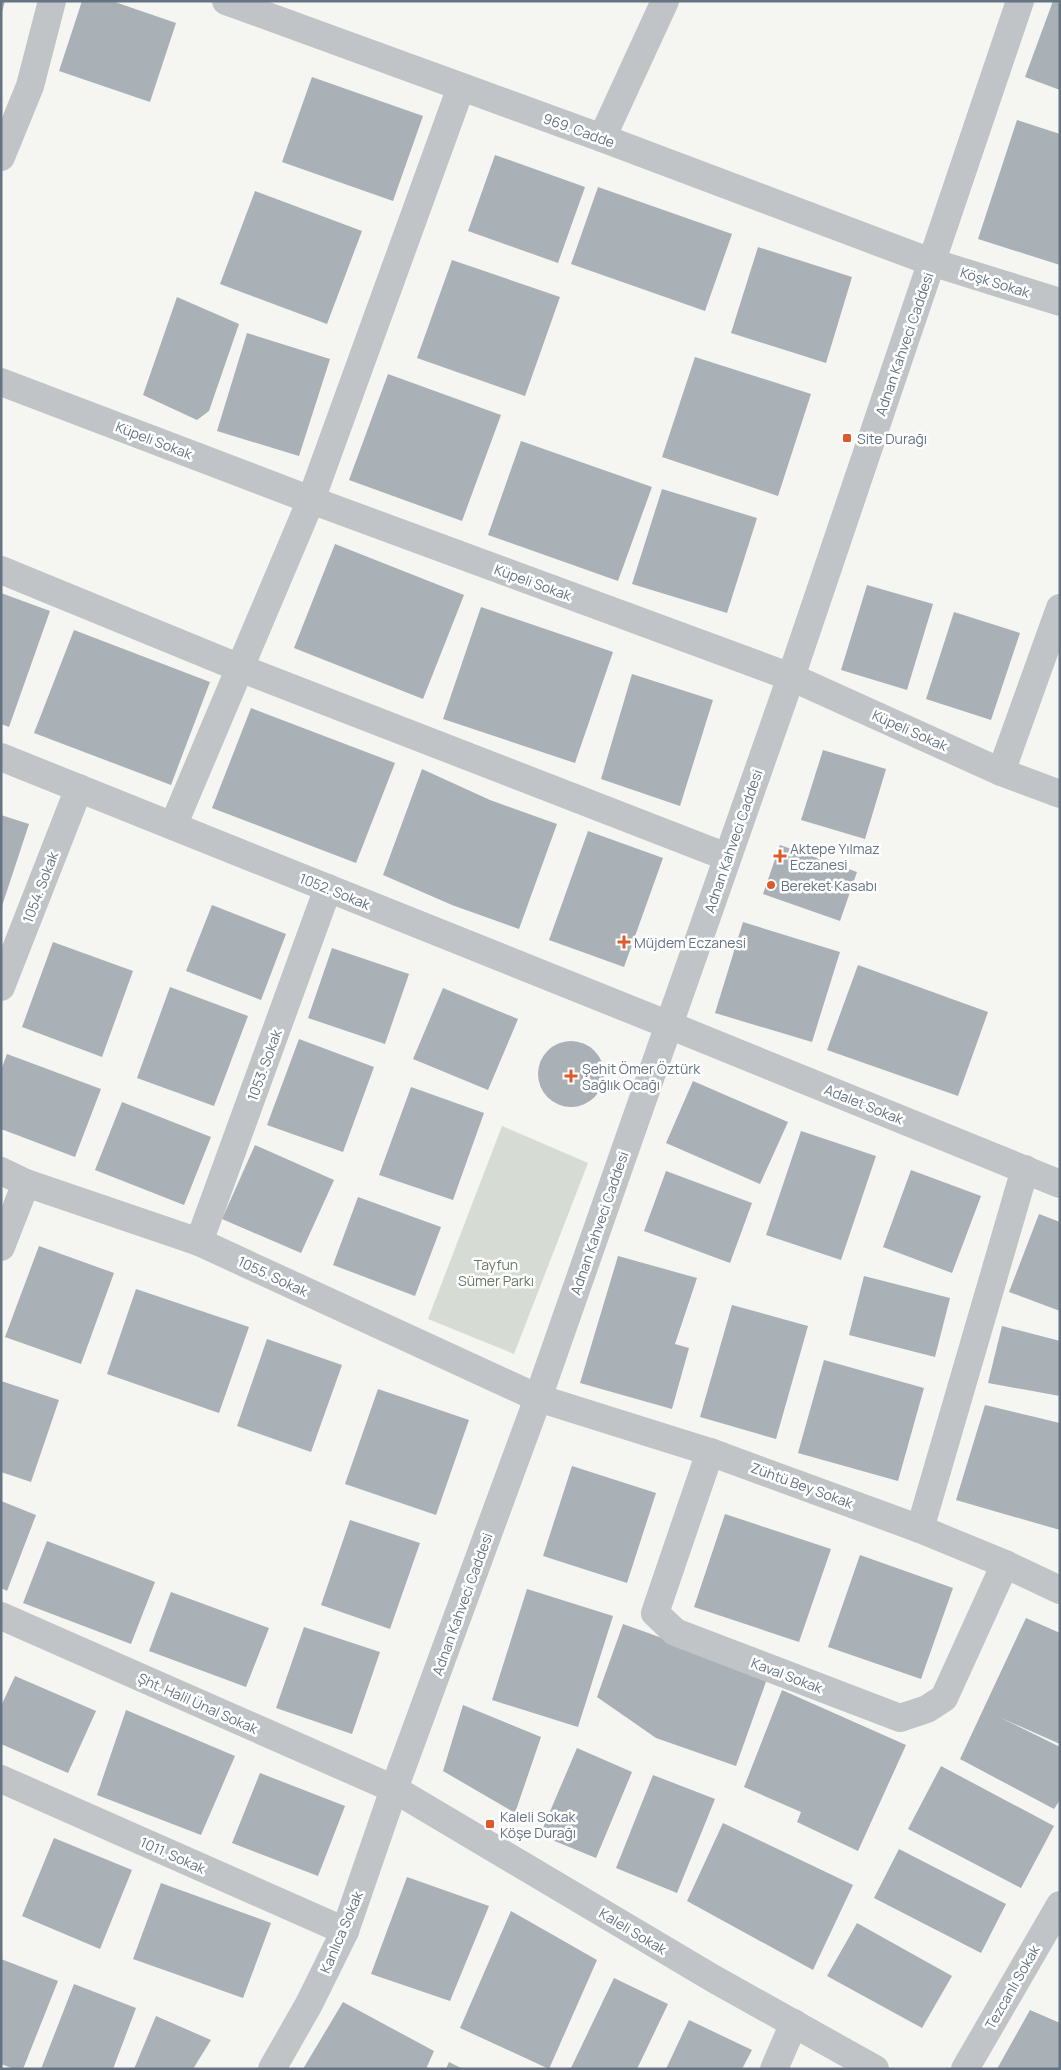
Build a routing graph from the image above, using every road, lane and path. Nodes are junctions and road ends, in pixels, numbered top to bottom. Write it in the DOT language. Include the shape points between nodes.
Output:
graph roads {
  1 [pos="52,1"];
  2 [pos="226,1"];
  3 [pos="666,1"];
  4 [pos="1020,1"];
  5 [pos="461,87"];
  6 [pos="602,138"];
  7 [pos="1,157"];
  8 [pos="931,262"];
  9 [pos="1060,302"];
  10 [pos="1,382"];
  11 [pos="311,500"];
  12 [pos="1,570"];
  13 [pos="1060,608"];
  14 [pos="240,668"];
  15 [pos="791,677"];
  16 [pos="1,757"];
  17 [pos="1001,772"];
  18 [pos="79,788"];
  19 [pos="1060,794"];
  20 [pos="173,826"];
  21 [pos="727,856"];
  22 [pos="328,888"];
  23 [pos="1,987"];
  24 [pos="669,1025"];
  25 [pos="1025,1169"];
  26 [pos="1,1172"];
  27 [pos="26,1183"];
  28 [pos="1060,1184"];
  29 [pos="199,1242"];
  30 [pos="1,1247"];
  31 [pos="538,1398"];
  32 [pos="710,1452"];
  33 [pos="920,1528"];
  34 [pos="1005,1564"];
  35 [pos="1060,1590"];
  36 [pos="1,1616"];
  37 [pos="1,1779"];
  38 [pos="394,1789"];
  39 [pos="1060,1905"];
  40 [pos="345,1931"];
  41 [pos="794,2023"];
  42 [pos="272,2069"];
  43 [pos="774,2069"];
  44 [pos="875,2069"];
  45 [pos="965,2069"];
  1 -- 7 [label="street" via="30,86"];
  2 -- 5 [label="street, 969. Cadde"];
  3 -- 6 [label="street"];
  4 -- 8 [label="street, Adnan Kahveci Caddesi"];
  5 -- 6 [label="street, 969. Cadde"];
  5 -- 11 [label="street"];
  6 -- 8 [label="street, 969. Cadde"];
  8 -- 9 [label="street, Köşk Sokak"];
  8 -- 15 [label="street, Adnan Kahveci Caddesi"];
  10 -- 11 [label="street, Küpeli Sokak"];
  11 -- 14 [label="street"];
  11 -- 15 [label="street, Küpeli Sokak"];
  12 -- 14 [label="street"];
  13 -- 17 [label="street"];
  14 -- 20 [label="street"];
  14 -- 21 [label="street"];
  15 -- 17 [label="street, Küpeli Sokak"];
  15 -- 21 [label="street, Adnan Kahveci Caddesi"];
  16 -- 18 [label="street, 1052. Sokak"];
  17 -- 19 [label="street, Küpeli Sokak"];
  18 -- 20 [label="street, 1052. Sokak"];
  18 -- 23 [label="street, 1054. Sokak"];
  20 -- 22 [label="street, 1052. Sokak"];
  21 -- 24 [label="street, Adnan Kahveci Caddesi"];
  22 -- 24 [label="street, 1052. Sokak"];
  22 -- 29 [label="street, 1053. Sokak"];
  24 -- 25 [label="street, Adalet Sokak"];
  24 -- 31 [label="street, Adnan Kahveci Caddesi"];
  25 -- 28 [label="street, Adalet Sokak"];
  25 -- 33 [label="street"];
  26 -- 27 [label="street, 1055. Sokak"];
  27 -- 29 [label="street, 1055. Sokak"];
  27 -- 30 [label="street"];
  29 -- 31 [label="street, 1055. Sokak"];
  31 -- 32 [label="street, Zühtü Bey Sokak"];
  31 -- 38 [label="street, Adnan Kahveci Caddesi"];
  32 -- 33 [label="street, Zühtü Bey Sokak"];
  32 -- 34 [label="street, Kaval Sokak" via="655,1613 675,1632 900,1718 927,1709 944,1698"];
  33 -- 34 [label="street, Zühtü Bey Sokak"];
  34 -- 35 [label="street, Zühtü Bey Sokak"];
  36 -- 38 [label="street, Şht. Halil Ünal Sokak"];
  37 -- 40 [label="street, 1011. Sokak"];
  38 -- 40 [label="street, Kanlıca Sokak"];
  38 -- 41 [label="street, Kaleli Sokak"];
  39 -- 45 [label="street, Tezcanlı Sokak"];
  40 -- 42 [label="street, Kanlıca Sokak" via="310,2004"];
  41 -- 43 [label="street"];
  41 -- 44 [label="street, Kaleli Sokak"];
}
